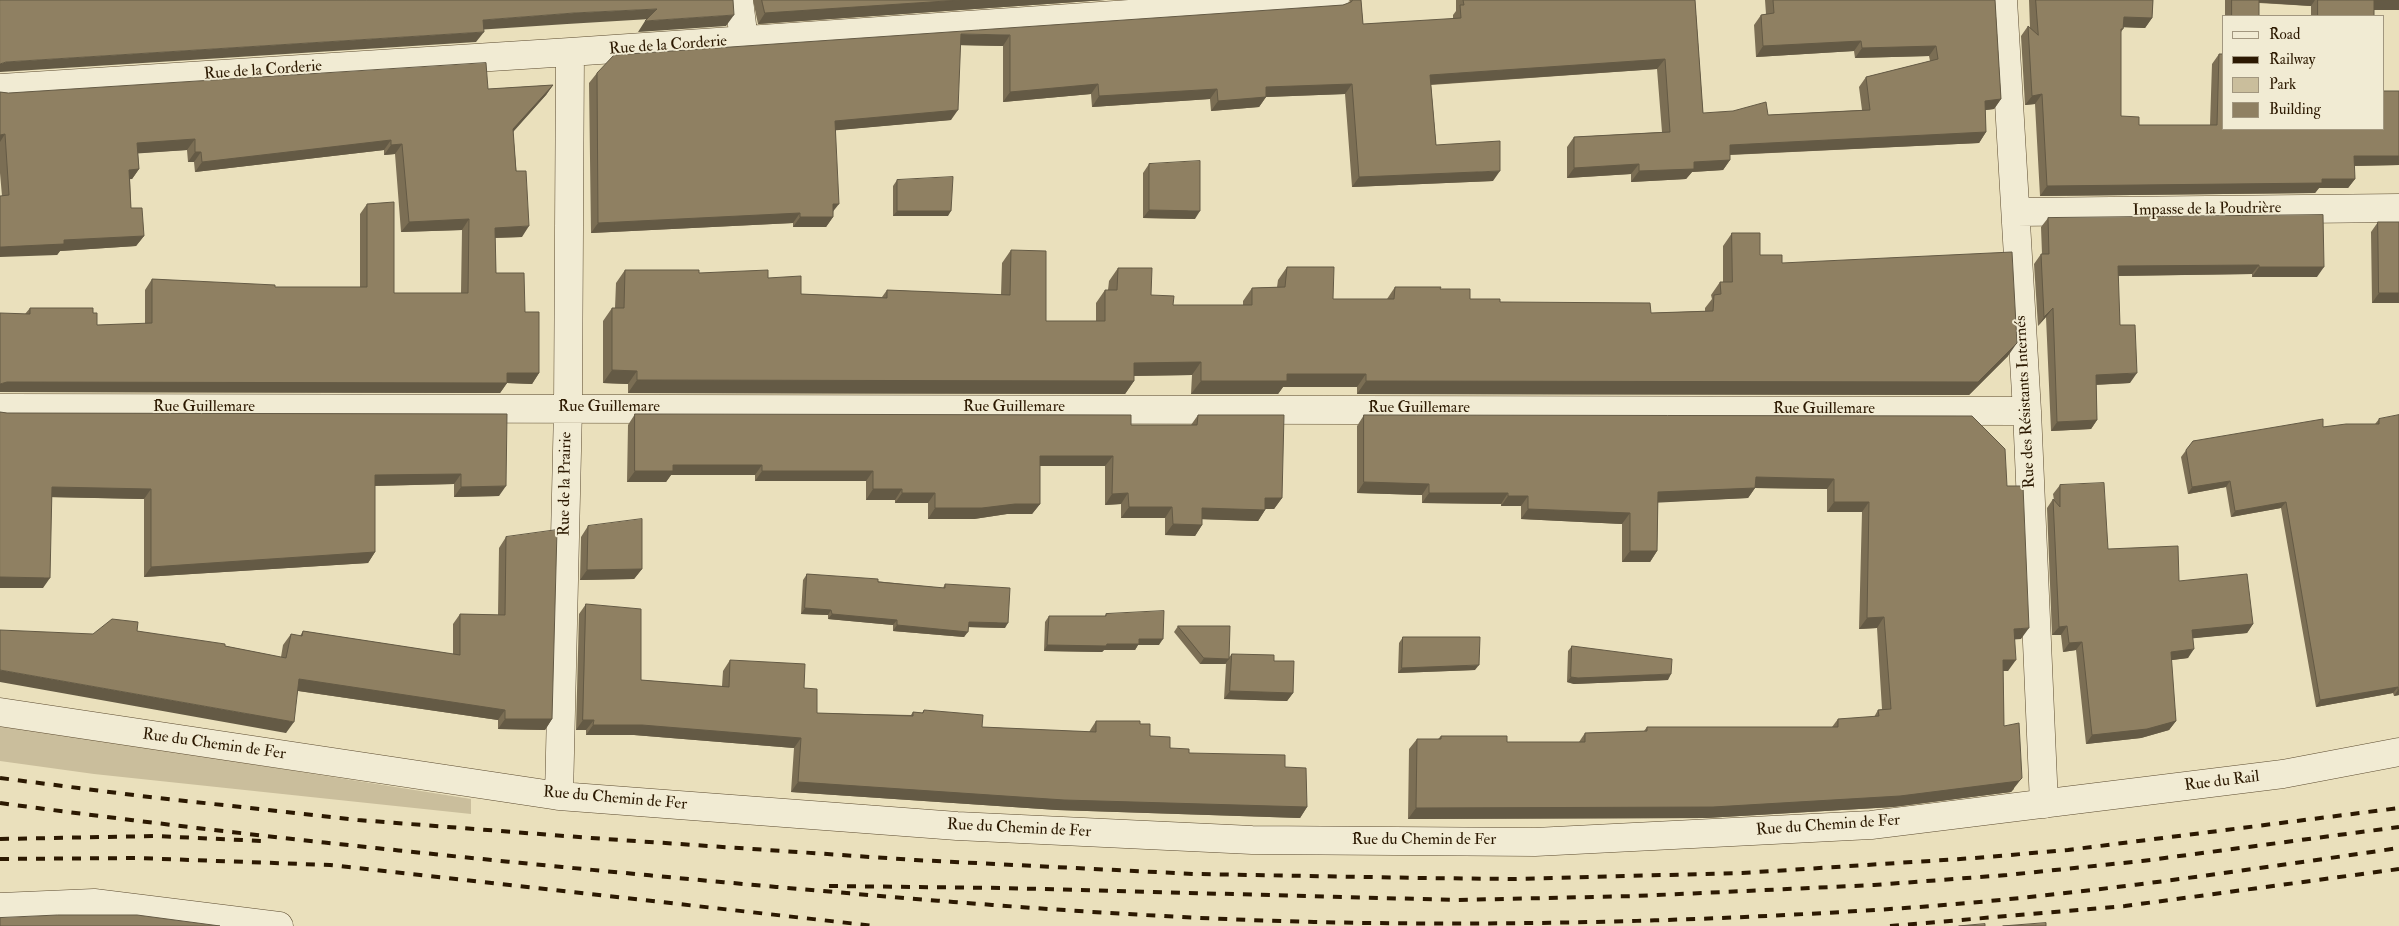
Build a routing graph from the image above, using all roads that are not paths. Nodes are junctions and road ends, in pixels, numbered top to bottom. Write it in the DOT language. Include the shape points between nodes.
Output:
graph roads {
  1 [pos="739,0"];
  2 [pos="1335,0"];
  3 [pos="2003,0"];
  4 [pos="744,41"];
  5 [pos="570,52"];
  6 [pos="0,88"];
  7 [pos="2399,208"];
  8 [pos="2016,212"];
  9 [pos="0,408"];
  10 [pos="568,408"];
  11 [pos="2027,410"];
  12 [pos="0,712"];
  13 [pos="2399,752"];
  14 [pos="559,796"];
  15 [pos="2044,804"];
  16 [pos="0,908"];
  17 [pos="279,926"];
  1 -- 4 [label="street"];
  2 -- 4 [label="street, Rue de la Corderie"];
  3 -- 8 [label="street, Rue des Résistants Internés"];
  4 -- 5 [label="street, Rue de la Corderie"];
  5 -- 6 [label="street, Rue de la Corderie"];
  5 -- 10 [label="street, Rue de la Prairie"];
  7 -- 8 [label="street, Impasse de la Poudrière"];
  8 -- 11 [label="street, Rue des Résistants Internés"];
  9 -- 10 [label="street, Rue Guillemare"];
  10 -- 11 [label="street, Rue Guillemare"];
  10 -- 14 [label="street, Rue de la Prairie"];
  11 -- 15 [label="street, Rue des Résistants Internés"];
  12 -- 14 [label="street, Rue du Chemin de Fer"];
  13 -- 15 [label="street, Rue du Rail" via="2282,774"];
  14 -- 15 [label="street, Rue du Chemin de Fer" via="957,826 1261,840 1564,840 1871,825"];
  16 -- 17 [label="street" via="94,903"];
}
